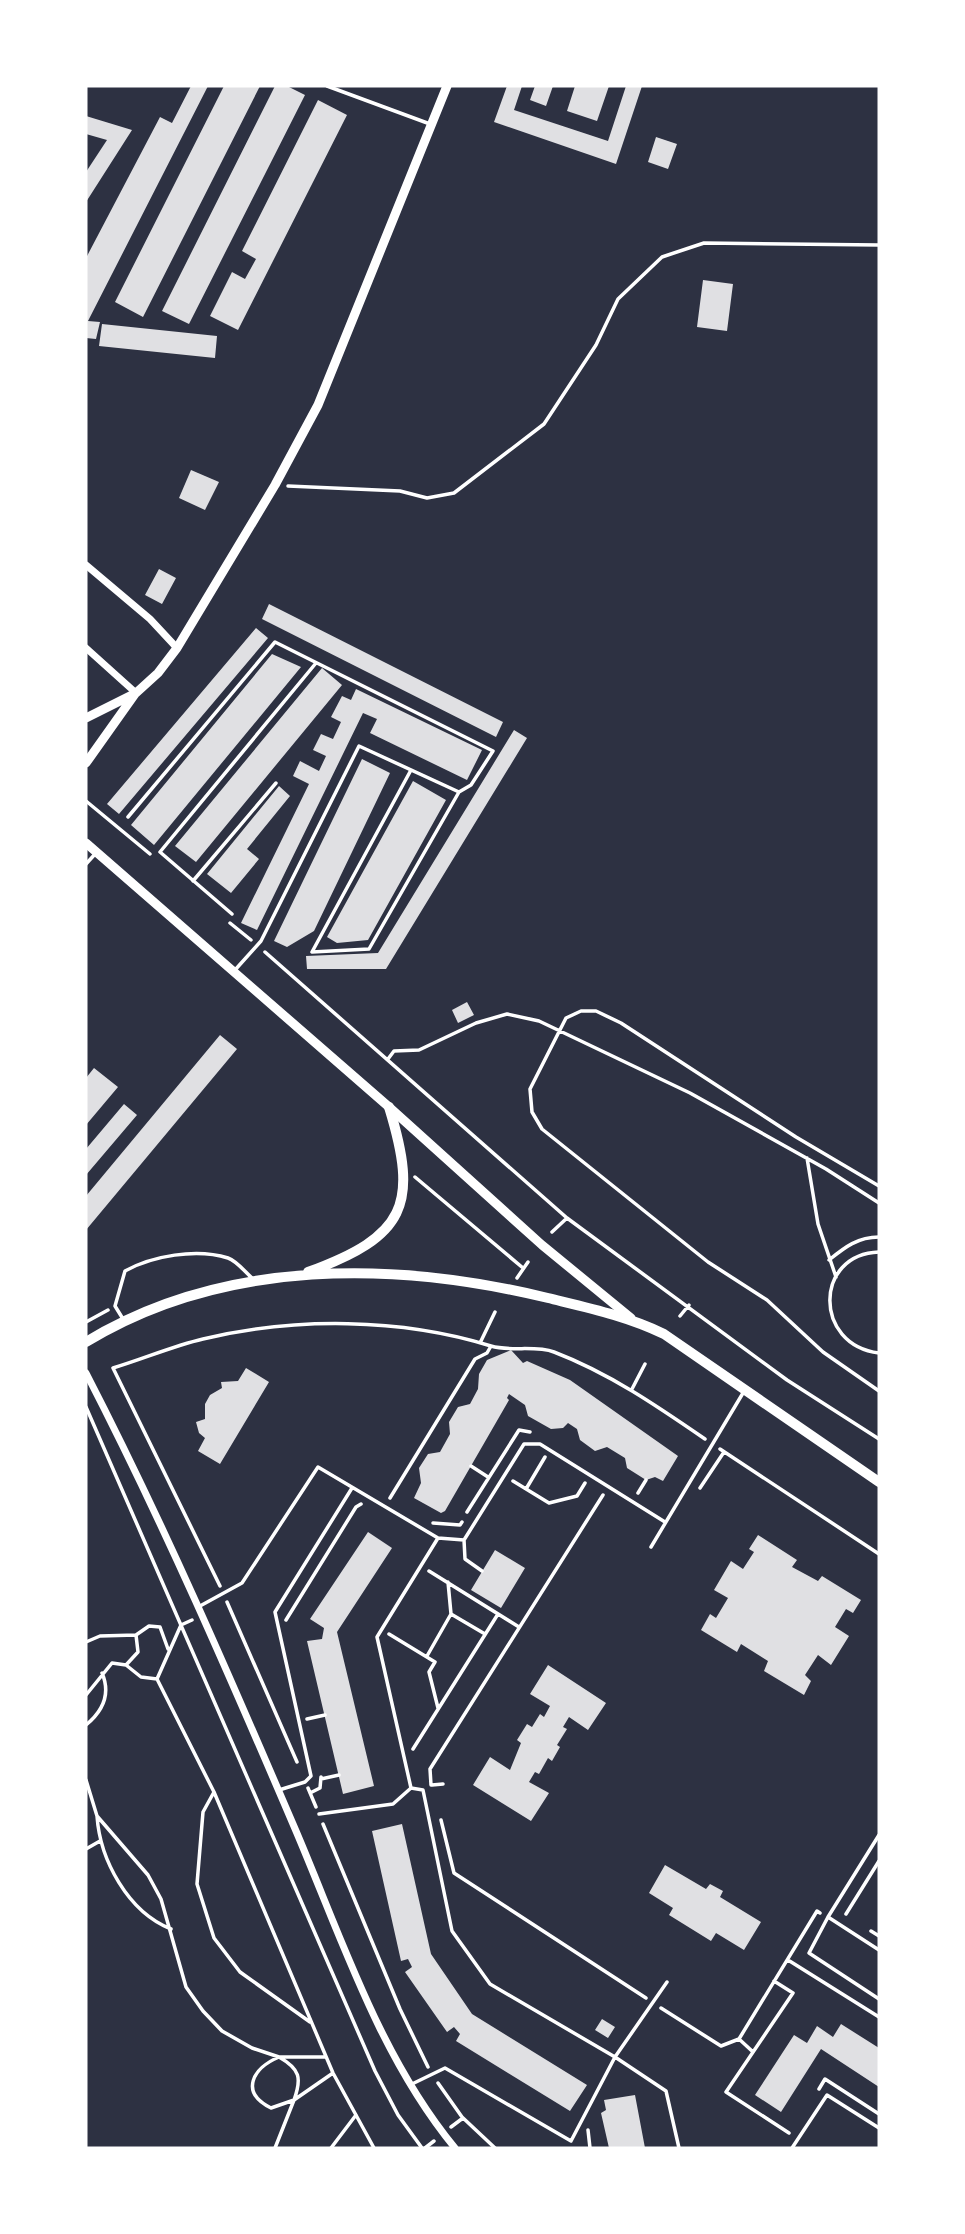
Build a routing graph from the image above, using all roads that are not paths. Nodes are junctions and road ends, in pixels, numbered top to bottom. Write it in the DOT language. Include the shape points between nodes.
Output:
graph roads {
  1 [pos="327,86"];
  2 [pos="447,86"];
  3 [pos="432,124"];
  4 [pos="86,565"];
  5 [pos="86,648"];
  6 [pos="177,648"];
  7 [pos="316,663"];
  8 [pos="136,693"];
  9 [pos="86,718"];
  10 [pos="86,762"];
  11 [pos="411,770"];
  12 [pos="276,783"];
  13 [pos="459,792"];
  14 [pos="128,817"];
  15 [pos="86,843"];
  16 [pos="97,852"];
  17 [pos="86,864"];
  18 [pos="193,881"];
  19 [pos="232,914"];
  20 [pos="234,972"];
  21 [pos="389,1107"];
  22 [pos="298,1276"];
  23 [pos="255,1281"];
  24 [pos="631,1318"];
  25 [pos="123,1320"];
  26 [pos="86,1342"];
  27 [pos="86,1373"];
  28 [pos="745,1390"];
  29 [pos="879,1482"];
  30 [pos="352,1488"];
  31 [pos="665,1522"];
  32 [pos="438,1538"];
  33 [pos="464,1540"];
  34 [pos="651,1547"];
  35 [pos="482,1571"];
  36 [pos="200,1606"];
  37 [pos="411,1788"];
  38 [pos="279,1790"];
  39 [pos="319,1814"];
  40 [pos="879,1835"];
  41 [pos="828,1916"];
  42 [pos="879,1950"];
  43 [pos="667,1982"];
  44 [pos="879,1999"];
  45 [pos="615,2057"];
  46 [pos="411,2085"];
  47 [pos="879,2128"];
  48 [pos="455,2148"];
  49 [pos="679,2148"];
  50 [pos="792,2148"];
  1 -- 3 [label="lane"];
  2 -- 3 [label="street"];
  3 -- 6 [label="street" via="317,405 275,485"];
  4 -- 6 [label="street"];
  5 -- 8 [label="street"];
  6 -- 8 [label="street"];
  7 -- 13 [label="lane" via="493,751 471,785"];
  7 -- 14 [label="lane" via="275,642"];
  7 -- 18 [label="lane" via="160,852"];
  8 -- 9 [label="street"];
  8 -- 10 [label="street"];
  11 -- 13 [label="lane"];
  11 -- 13 [label="lane" via="312,952 369,949"];
  11 -- 20 [label="lane" via="359,746 257,945"];
  12 -- 18 [label="lane"];
  15 -- 16 [label="street"];
  16 -- 17 [label="lane"];
  16 -- 20 [label="street"];
  18 -- 19 [label="lane"];
  20 -- 21 [label="street"];
  21 -- 22 [label="main road" via="404,1168 401,1203 388,1226 367,1247"];
  21 -- 24 [label="street"];
  22 -- 23 [label="main road"];
  22 -- 24 [label="main road" via="373,1271 479,1283"];
  23 -- 25 [label="main road"];
  23 -- 25 [label="lane" via="229,1258 147,1259 125,1271 115,1306"];
  24 -- 28 [label="main road" via="664,1334"];
  25 -- 26 [label="main road"];
  27 -- 36 [label="street"];
  28 -- 29 [label="main road"];
  28 -- 31 [label="lane"];
  30 -- 32 [label="lane"];
  30 -- 36 [label="lane" via="318,1467 242,1583"];
  30 -- 38 [label="lane" via="275,1612 311,1776"];
  31 -- 33 [label="lane" via="540,1444 524,1444"];
  31 -- 34 [label="lane"];
  32 -- 33 [label="lane"];
  32 -- 37 [label="lane" via="377,1637"];
  33 -- 35 [label="lane" via="464,1559"];
  36 -- 38 [label="street"];
  37 -- 39 [label="lane" via="393,1804"];
  37 -- 45 [label="lane" via="423,1790 452,1931 490,1984"];
  38 -- 46 [label="street" via="379,2025"];
  40 -- 41 [label="lane"];
  41 -- 42 [label="lane"];
  41 -- 44 [label="lane" via="809,1953"];
  43 -- 45 [label="lane"];
  45 -- 46 [label="lane" via="571,2141 445,2068"];
  45 -- 49 [label="lane" via="666,2091"];
  46 -- 48 [label="street"];
  47 -- 50 [label="lane" via="827,2095"];
}
